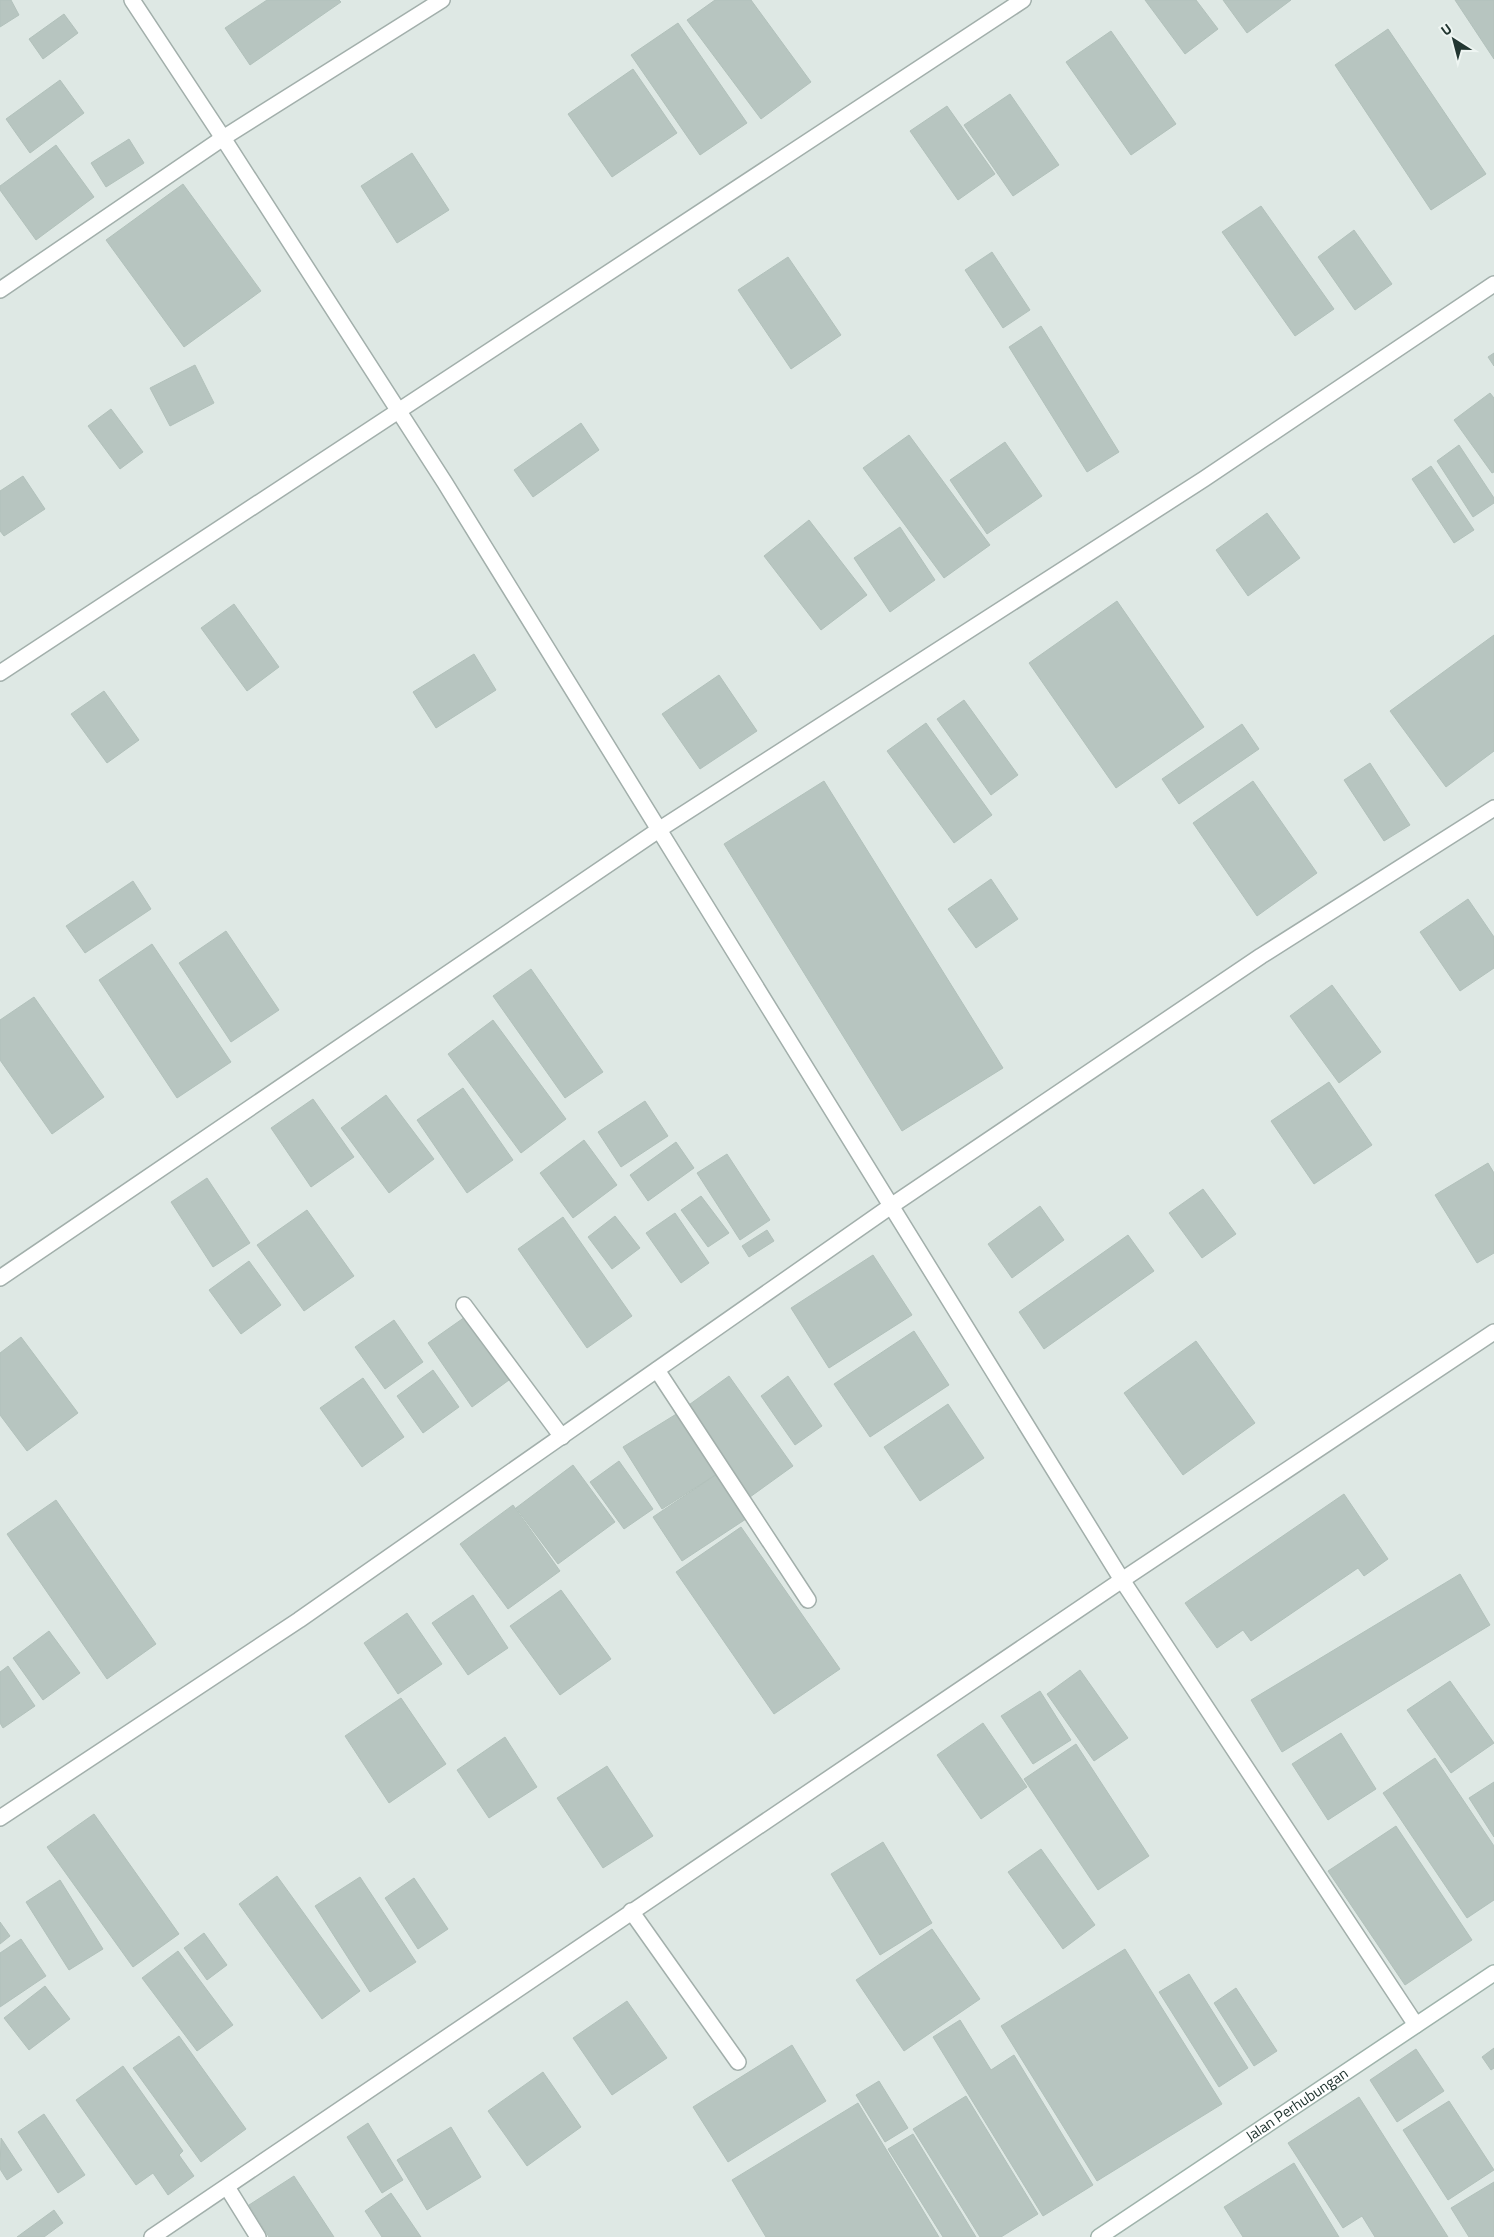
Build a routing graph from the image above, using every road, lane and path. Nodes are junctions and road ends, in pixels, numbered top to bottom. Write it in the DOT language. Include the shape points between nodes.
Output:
graph roads {
  1 [pos="132,0"];
  2 [pos="442,0"];
  3 [pos="1023,0"];
  4 [pos="224,138"];
  5 [pos="1494,284"];
  6 [pos="0,290"];
  7 [pos="398,413"];
  8 [pos="0,673"];
  9 [pos="1494,808"];
  10 [pos="660,829"];
  11 [pos="892,1206"];
  12 [pos="0,1278"];
  13 [pos="464,1305"];
  14 [pos="1494,1332"];
  15 [pos="657,1370"];
  16 [pos="562,1437"];
  17 [pos="1122,1580"];
  18 [pos="808,1600"];
  19 [pos="0,1818"];
  20 [pos="632,1911"];
  21 [pos="1494,1973"];
  22 [pos="1416,2025"];
  23 [pos="738,2062"];
  24 [pos="227,2188"];
  25 [pos="152,2237"];
  26 [pos="258,2237"];
  27 [pos="1099,2237"];
  1 -- 4 [label="street"];
  2 -- 4 [label="street"];
  3 -- 7 [label="street"];
  4 -- 6 [label="street"];
  4 -- 7 [label="street"];
  5 -- 10 [label="street" via="1204,479"];
  7 -- 8 [label="street"];
  7 -- 10 [label="street"];
  9 -- 11 [label="street" via="1261,956"];
  10 -- 11 [label="street"];
  10 -- 12 [label="street"];
  11 -- 15 [label="street"];
  11 -- 17 [label="street"];
  13 -- 16 [label="street"];
  14 -- 17 [label="street"];
  15 -- 16 [label="street"];
  15 -- 18 [label="street"];
  16 -- 19 [label="street" via="299,1620"];
  17 -- 20 [label="street"];
  17 -- 22 [label="street"];
  20 -- 23 [label="street"];
  20 -- 24 [label="street"];
  21 -- 22 [label="street, Jalan Perhubungan"];
  22 -- 27 [label="street, Jalan Perhubungan"];
  24 -- 25 [label="street"];
  24 -- 26 [label="street"];
}
